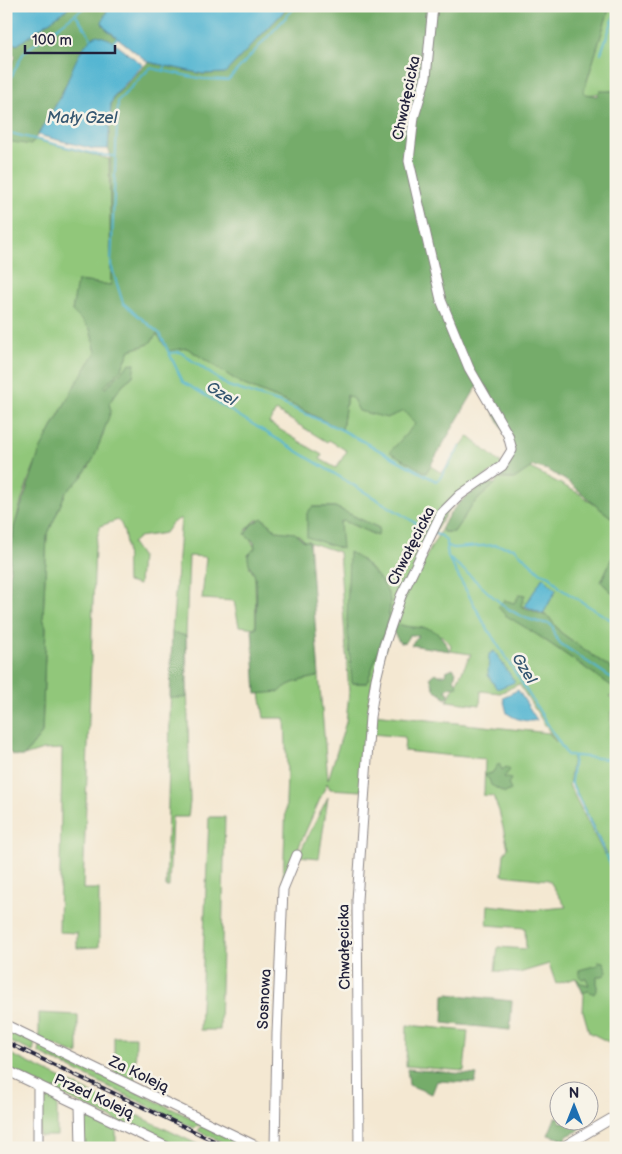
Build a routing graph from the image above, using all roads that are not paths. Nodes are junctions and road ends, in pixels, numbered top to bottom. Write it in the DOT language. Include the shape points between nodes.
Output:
graph roads {
  1 [pos="434,6"];
  2 [pos="297,855"];
  3 [pos="6,1025"];
  4 [pos="6,1070"];
  5 [pos="38,1085"];
  6 [pos="80,1105"];
  7 [pos="616,1116"];
  8 [pos="160,1145"];
  9 [pos="38,1148"];
  10 [pos="81,1148"];
  11 [pos="169,1148"];
  12 [pos="260,1148"];
  13 [pos="275,1148"];
  14 [pos="359,1148"];
  15 [pos="561,1148"];
  1 -- 14 [label="street, Chwałęcicka" via="426,77 410,138 409,161 441,300 469,368 512,446 506,462 447,506 394,614 380,662 371,711 357,900"];
  2 -- 13 [label="street, Sosnowa" via="283,889"];
  3 -- 12 [label="street, Za Koleją"];
  4 -- 5 [label="street, Przed Koleją"];
  5 -- 6 [label="street, Przed Koleją"];
  5 -- 9 [label="street"];
  6 -- 8 [label="street, Przed Koleją"];
  6 -- 10 [label="street"];
  7 -- 15 [label="street"];
  8 -- 11 [label="street, Przed Koleją"];
}
